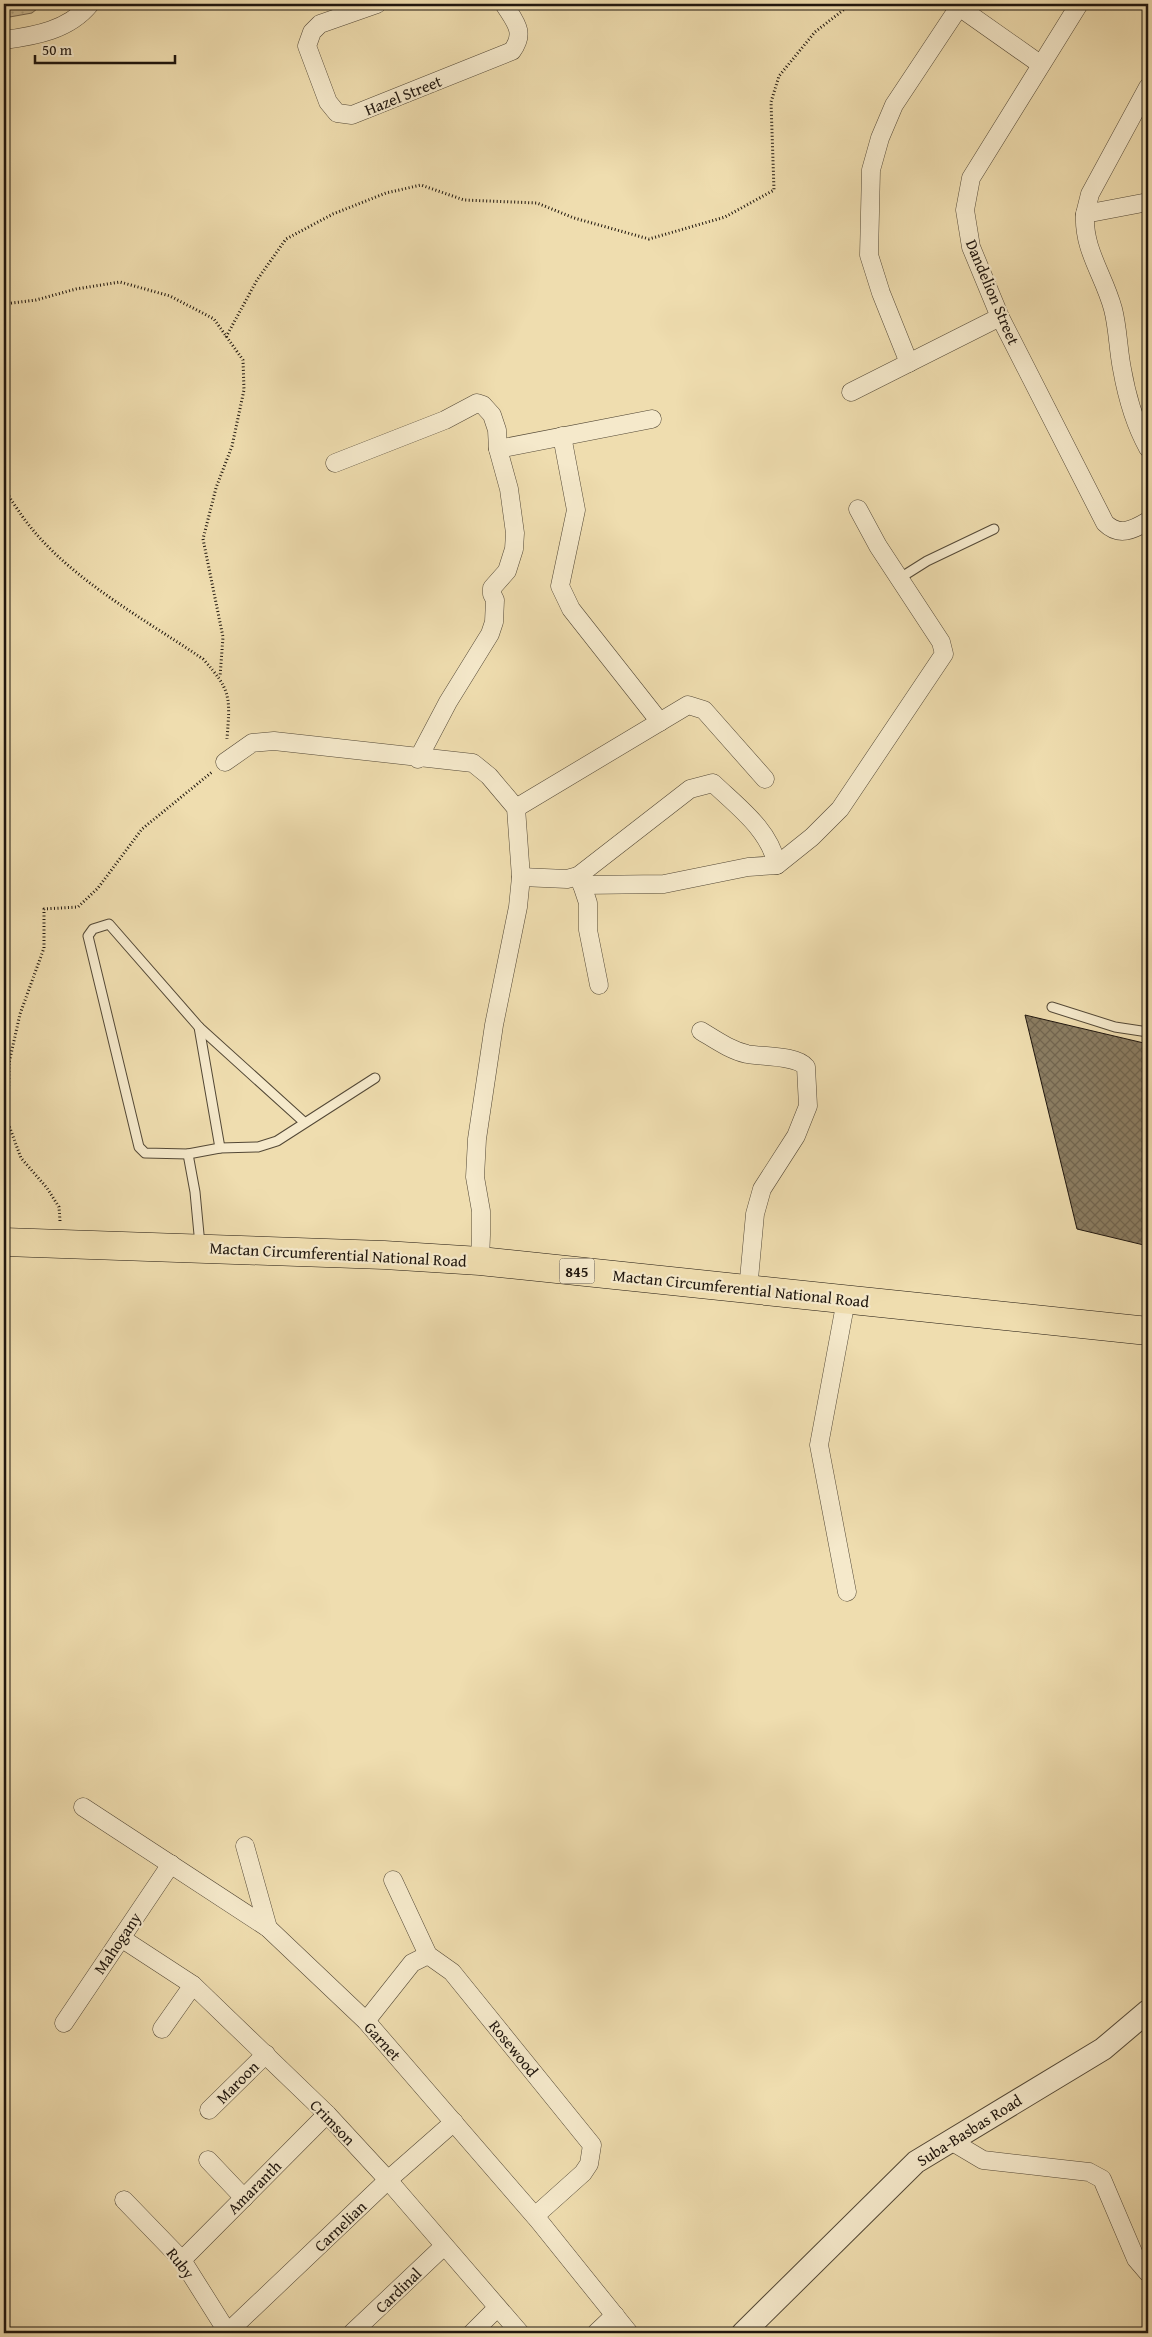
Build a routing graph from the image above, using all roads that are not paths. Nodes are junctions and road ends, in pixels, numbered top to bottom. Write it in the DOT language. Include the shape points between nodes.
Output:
graph roads {
  1 [pos="90,4"];
  2 [pos="377,4"];
  3 [pos="504,4"];
  4 [pos="1079,4"];
  5 [pos="960,5"];
  6 [pos="4,40"];
  7 [pos="1040,64"];
  8 [pos="1148,87"];
  9 [pos="1148,202"];
  10 [pos="1085,214"];
  11 [pos="1000,317"];
  12 [pos="909,363"];
  13 [pos="851,392"];
  14 [pos="652,419"];
  15 [pos="562,436"];
  16 [pos="1148,448"];
  17 [pos="498,449"];
  18 [pos="335,463"];
  19 [pos="858,509"];
  20 [pos="1148,521"];
  21 [pos="994,529"];
  22 [pos="900,578"];
  23 [pos="660,722"];
  24 [pos="418,759"];
  25 [pos="225,762"];
  26 [pos="765,779"];
  27 [pos="516,808"];
  28 [pos="778,864"];
  29 [pos="521,877"];
  30 [pos="580,881"];
  31 [pos="599,985"];
  32 [pos="1052,1008"];
  33 [pos="199,1027"];
  34 [pos="701,1032"];
  35 [pos="1148,1032"];
  36 [pos="375,1078"];
  37 [pos="304,1122"];
  38 [pos="220,1148"];
  39 [pos="188,1154"];
  40 [pos="4,1242"];
  41 [pos="201,1248"];
  42 [pos="480,1261"];
  43 [pos="748,1290"];
  44 [pos="846,1300"];
  45 [pos="1148,1330"];
  46 [pos="847,1592"];
  47 [pos="83,1807"];
  48 [pos="245,1846"];
  49 [pos="171,1864"];
  50 [pos="393,1880"];
  51 [pos="268,1928"];
  52 [pos="121,1938"];
  53 [pos="428,1955"];
  54 [pos="193,1985"];
  55 [pos="1148,2011"];
  56 [pos="366,2021"];
  57 [pos="64,2023"];
  58 [pos="162,2029"];
  59 [pos="266,2054"];
  60 [pos="209,2110"];
  61 [pos="327,2114"];
  62 [pos="454,2122"];
  63 [pos="951,2141"];
  64 [pos="208,2160"];
  65 [pos="388,2180"];
  66 [pos="244,2198"];
  67 [pos="124,2200"];
  68 [pos="536,2216"];
  69 [pos="444,2246"];
  70 [pos="182,2260"];
  71 [pos="1148,2273"];
  72 [pos="497,2308"];
  73 [pos="615,2315"];
  74 [pos="228,2333"];
  75 [pos="352,2333"];
  76 [pos="472,2333"];
  77 [pos="520,2333"];
  78 [pos="596,2333"];
  79 [pos="629,2333"];
  80 [pos="743,2333"];
  1 -- 6 [label="street" via="76,18 54,30"];
  2 -- 3 [label="street, Hazel Street" via="320,24 312,32 307,46 328,102 337,113 352,115 512,51 518,43 519,28"];
  4 -- 7 [label="street, Dandelion Street"];
  5 -- 7 [label="street"];
  5 -- 12 [label="street" via="894,105 871,170 869,255 880,293"];
  7 -- 11 [label="street, Dandelion Street" via="981,162 966,195 970,246"];
  8 -- 10 [label="street" via="1090,194"];
  9 -- 10 [label="street"];
  10 -- 16 [label="street" via="1086,241 1115,316 1132,415"];
  11 -- 12 [label="street"];
  11 -- 20 [label="street, Dandelion Street" via="1105,523 1119,532 1127,532"];
  12 -- 13 [label="street"];
  14 -- 15 [label="street"];
  15 -- 17 [label="street"];
  15 -- 23 [label="street" via="576,510 560,586 571,609"];
  17 -- 18 [label="street" via="492,415 483,405 477,404"];
  17 -- 24 [label="street" via="509,489 514,549 507,571 492,588 495,600 490,634"];
  19 -- 22 [label="street"];
  21 -- 22 [label="lane" via="927,561"];
  22 -- 28 [label="street" via="941,642 944,654 840,809"];
  23 -- 26 [label="street" via="688,705 704,710"];
  23 -- 27 [label="street"];
  24 -- 25 [label="street" via="274,741 252,742"];
  24 -- 27 [label="street" via="473,763 489,776"];
  27 -- 29 [label="street"];
  28 -- 30 [label="street" via="664,884"];
  28 -- 30 [label="street" via="766,834 713,783 690,789"];
  29 -- 30 [label="street"];
  29 -- 42 [label="street" via="476,1139 482,1235"];
  30 -- 31 [label="street" via="588,904 588,930"];
  32 -- 35 [label="lane" via="1115,1027"];
  33 -- 37 [label="lane"];
  33 -- 38 [label="lane"];
  33 -- 39 [label="lane" via="109,924 94,929 88,936 139,1147 145,1153"];
  34 -- 43 [label="street" via="728,1047 746,1053 792,1059 806,1067 808,1106 796,1136 762,1189 755,1214"];
  36 -- 37 [label="lane"];
  37 -- 38 [label="lane" via="277,1141 258,1147"];
  38 -- 39 [label="lane"];
  39 -- 41 [label="lane"];
  40 -- 41 [label="main road, Mactan Circumferential National Road / 845"];
  41 -- 42 [label="main road, Mactan Circumferential National Road / 845"];
  42 -- 43 [label="main road, Mactan Circumferential National Road / 845"];
  43 -- 44 [label="main road, Mactan Circumferential National Road / 845"];
  44 -- 45 [label="main road, Mactan Circumferential National Road / 845"];
  44 -- 46 [label="street" via="819,1445"];
  47 -- 49 [label="street, Garnet"];
  48 -- 51 [label="street"];
  49 -- 51 [label="street, Garnet"];
  49 -- 52 [label="street, Mahogany"];
  50 -- 53 [label="street"];
  51 -- 56 [label="street, Garnet"];
  52 -- 54 [label="street, Crimson"];
  52 -- 57 [label="street, Mahogany"];
  53 -- 56 [label="street" via="412,1963"];
  53 -- 68 [label="street, Rosewood" via="452,1972 592,2145 589,2164 583,2173"];
  54 -- 58 [label="street"];
  54 -- 59 [label="street, Crimson"];
  55 -- 63 [label="street, Suba-Basbas Road" via="1103,2049"];
  56 -- 62 [label="street, Garnet"];
  59 -- 60 [label="street, Maroon"];
  59 -- 61 [label="street, Crimson"];
  61 -- 65 [label="street, Crimson"];
  61 -- 66 [label="street, Amaranth"];
  62 -- 65 [label="street, Carnelian"];
  62 -- 68 [label="street, Garnet"];
  63 -- 71 [label="street" via="983,2160 1089,2172 1102,2179 1136,2259"];
  63 -- 80 [label="street, Suba-Basbas Road" via="916,2162"];
  64 -- 66 [label="street"];
  65 -- 69 [label="street, Crimson"];
  65 -- 74 [label="street, Carnelian"];
  66 -- 70 [label="street, Amaranth"];
  67 -- 70 [label="street, Ruby"];
  68 -- 73 [label="street, Garnet"];
  69 -- 72 [label="street, Crimson"];
  69 -- 75 [label="street, Cardinal"];
  70 -- 74 [label="street, Ruby"];
  72 -- 76 [label="street"];
  72 -- 77 [label="street, Crimson"];
  73 -- 78 [label="street"];
  73 -- 79 [label="street, Garnet"];
}
